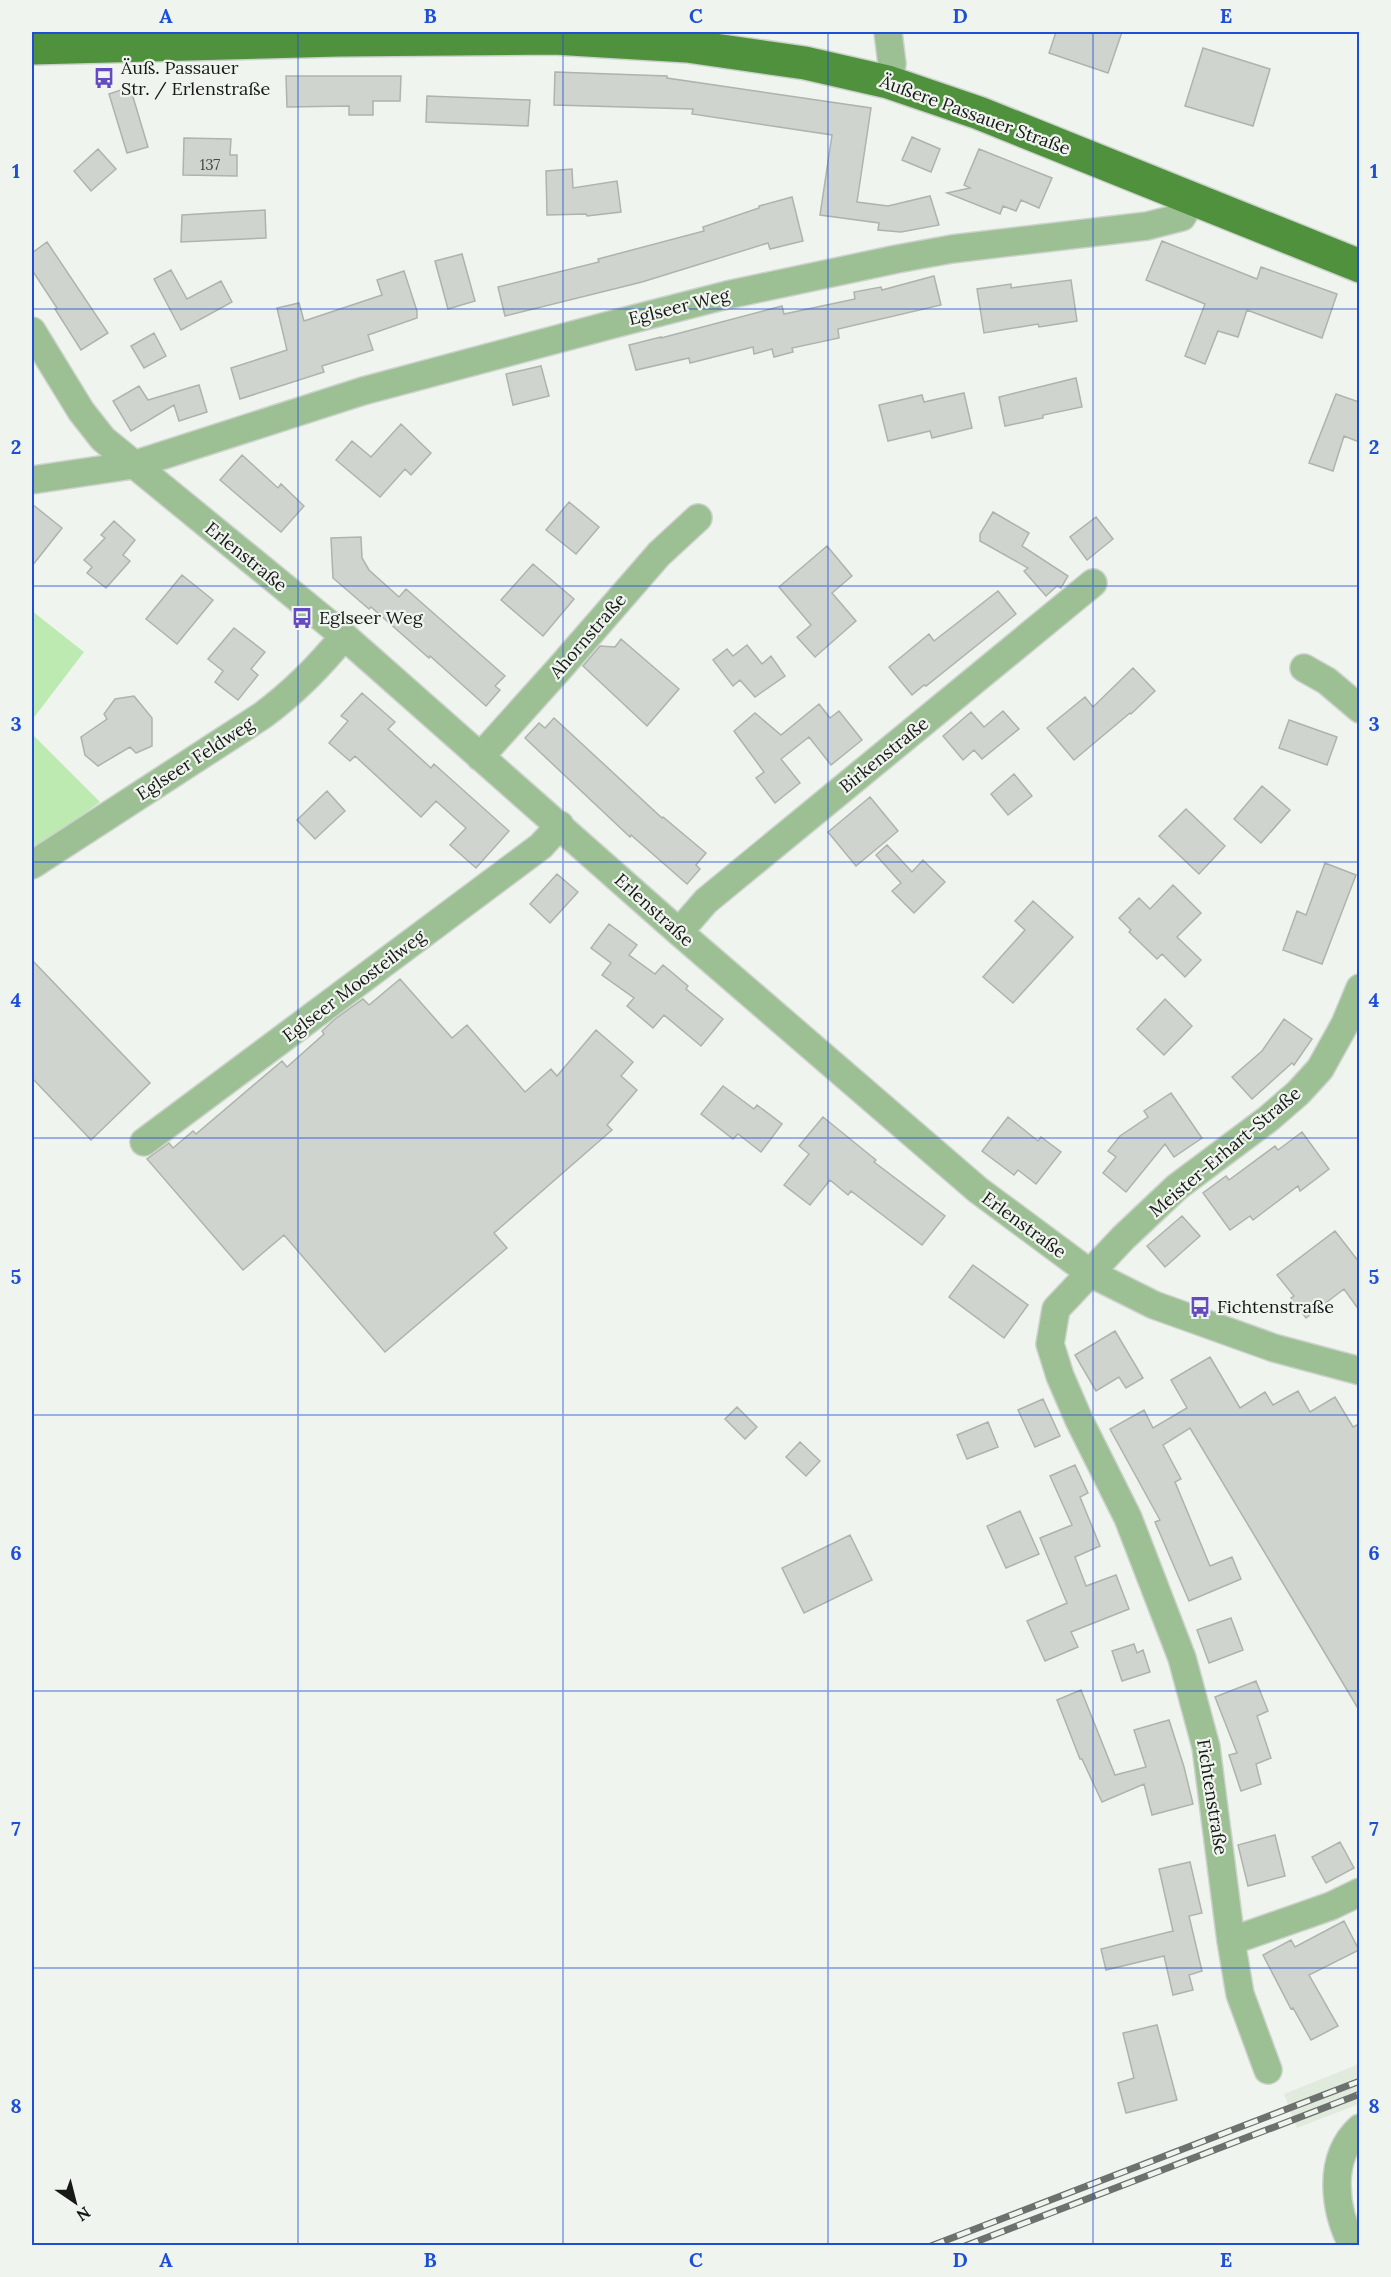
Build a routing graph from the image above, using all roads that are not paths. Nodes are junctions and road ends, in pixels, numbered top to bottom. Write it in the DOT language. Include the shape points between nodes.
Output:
graph roads {
  1 [pos="888,32"];
  2 [pos="32,48"];
  3 [pos="888,82"];
  4 [pos="1192,199"];
  5 [pos="1359,266"];
  6 [pos="32,331"];
  7 [pos="133,465"];
  8 [pos="32,480"];
  9 [pos="698,518"];
  10 [pos="1093,583"];
  11 [pos="344,636"];
  12 [pos="1304,668"];
  13 [pos="1359,710"];
  14 [pos="480,757"];
  15 [pos="560,825"];
  16 [pos="32,865"];
  17 [pos="679,932"];
  18 [pos="1359,987"];
  19 [pos="144,1142"];
  20 [pos="1090,1274"];
  21 [pos="1359,1371"];
  22 [pos="1359,1892"];
  23 [pos="1231,1941"];
  24 [pos="1268,2070"];
  25 [pos="1359,2128"];
  26 [pos="1353,2246"];
  1 -- 3 [label="street" via="892,64"];
  2 -- 3 [label="main road, Äußere Passauer Straße" via="554,38 687,46 805,63"];
  3 -- 4 [label="main road, Äußere Passauer Straße" via="979,113"];
  4 -- 5 [label="main road, Äußere Passauer Straße"];
  4 -- 7 [label="street, Eglseer Weg" via="1182,218 1147,226 952,249 728,295 363,391"];
  6 -- 7 [label="street, Erlenstraße" via="102,439"];
  7 -- 8 [label="street, Eglseer Weg"];
  7 -- 11 [label="street, Erlenstraße"];
  9 -- 14 [label="street, Ahornstraße" via="659,554"];
  10 -- 17 [label="street, Birkenstraße" via="706,901"];
  11 -- 14 [label="street, Erlenstraße"];
  11 -- 16 [label="street, Eglseer Feldweg" via="318,668 263,715"];
  12 -- 13 [label="street" via="1327,681"];
  14 -- 15 [label="street, Erlenstraße"];
  15 -- 17 [label="street, Erlenstraße"];
  15 -- 19 [label="street, Eglseer Moosteilweg" via="541,846"];
  17 -- 20 [label="street, Erlenstraße" via="978,1190"];
  18 -- 20 [label="street, Meister-Erhart-Straße" via="1334,1046 1298,1094 1177,1188"];
  20 -- 21 [label="street, Erlenstraße" via="1154,1305 1274,1348"];
  20 -- 23 [label="street, Fichtenstraße" via="1056,1309 1050,1344 1079,1420 1128,1518 1182,1658 1206,1747"];
  22 -- 23 [label="street" via="1331,1906"];
  23 -- 24 [label="street, Fichtenstraße" via="1240,1994"];
  25 -- 26 [label="street" via="1349,2138 1339,2164 1337,2196 1344,2229"];
}
